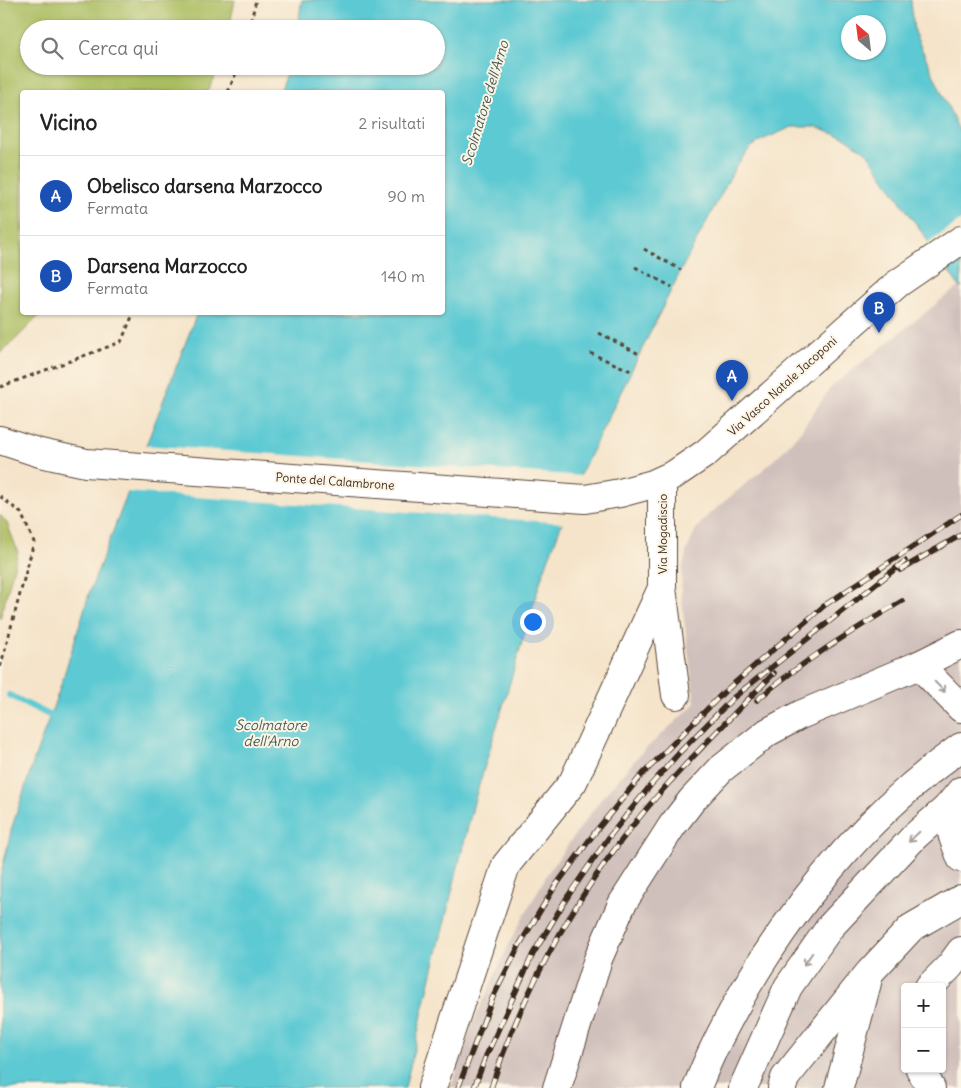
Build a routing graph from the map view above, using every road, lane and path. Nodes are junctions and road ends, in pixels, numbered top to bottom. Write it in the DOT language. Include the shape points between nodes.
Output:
graph roads {
  1 [pos="256,0"];
  2 [pos="251,20"];
  3 [pos="235,75"];
  4 [pos="229,90"];
  5 [pos="961,240"];
  6 [pos="644,249"];
  7 [pos="635,267"];
  8 [pos="680,270"];
  9 [pos="672,287"];
  10 [pos="133,315"];
  11 [pos="599,333"];
  12 [pos="590,352"];
  13 [pos="639,354"];
  14 [pos="631,372"];
  15 [pos="0,387"];
  16 [pos="0,440"];
  17 [pos="662,480"];
  18 [pos="0,496"];
  19 [pos="585,499"];
  20 [pos="662,588"];
  21 [pos="961,644"];
  22 [pos="919,665"];
  23 [pos="0,668"];
  24 [pos="676,695"];
  25 [pos="961,708"];
  26 [pos="961,747"];
  27 [pos="954,799"];
  28 [pos="961,858"];
  29 [pos="961,899"];
  30 [pos="961,951"];
  31 [pos="869,973"];
  32 [pos="933,983"];
  33 [pos="923,1073"];
  34 [pos="432,1088"];
  35 [pos="557,1088"];
  36 [pos="697,1088"];
  37 [pos="743,1088"];
  38 [pos="782,1088"];
  39 [pos="839,1088"];
  40 [pos="932,1088"];
  1 -- 2 [label="path"];
  3 -- 4 [label="path"];
  5 -- 17 [label="main road, Via Vasco Natale Jacoponi" via="897,284 719,443"];
  6 -- 8 [label="path"];
  7 -- 9 [label="path"];
  10 -- 15 [label="path" via="121,342"];
  11 -- 13 [label="path"];
  12 -- 14 [label="path"];
  16 -- 19 [label="main road, Ponte del Calambrone" via="86,463"];
  17 -- 19 [label="main road, Via Vasco Natale Jacoponi" via="643,488"];
  17 -- 20 [label="main road, Via Mogadiscio"];
  18 -- 23 [label="path" via="21,512 34,542"];
  20 -- 24 [label="main road, Via Mogadiscio"];
  20 -- 34 [label="main road" via="573,782 506,865"];
  21 -- 22 [label="main road"];
  22 -- 25 [label="main road, one-way"];
  22 -- 35 [label="main road" via="800,715 768,732 721,769 692,800 622,904 598,959"];
  26 -- 36 [label="main road" via="921,777 858,836 800,904 734,1009"];
  27 -- 28 [label="main road" via="953,837"];
  27 -- 37 [label="main road, one-way" via="830,927 788,987"];
  29 -- 31 [label="main road" via="910,928"];
  30 -- 32 [label="main road"];
  31 -- 38 [label="main road" via="784,1078"];
  31 -- 39 [label="main road"];
  33 -- 40 [label="main road"];
}
